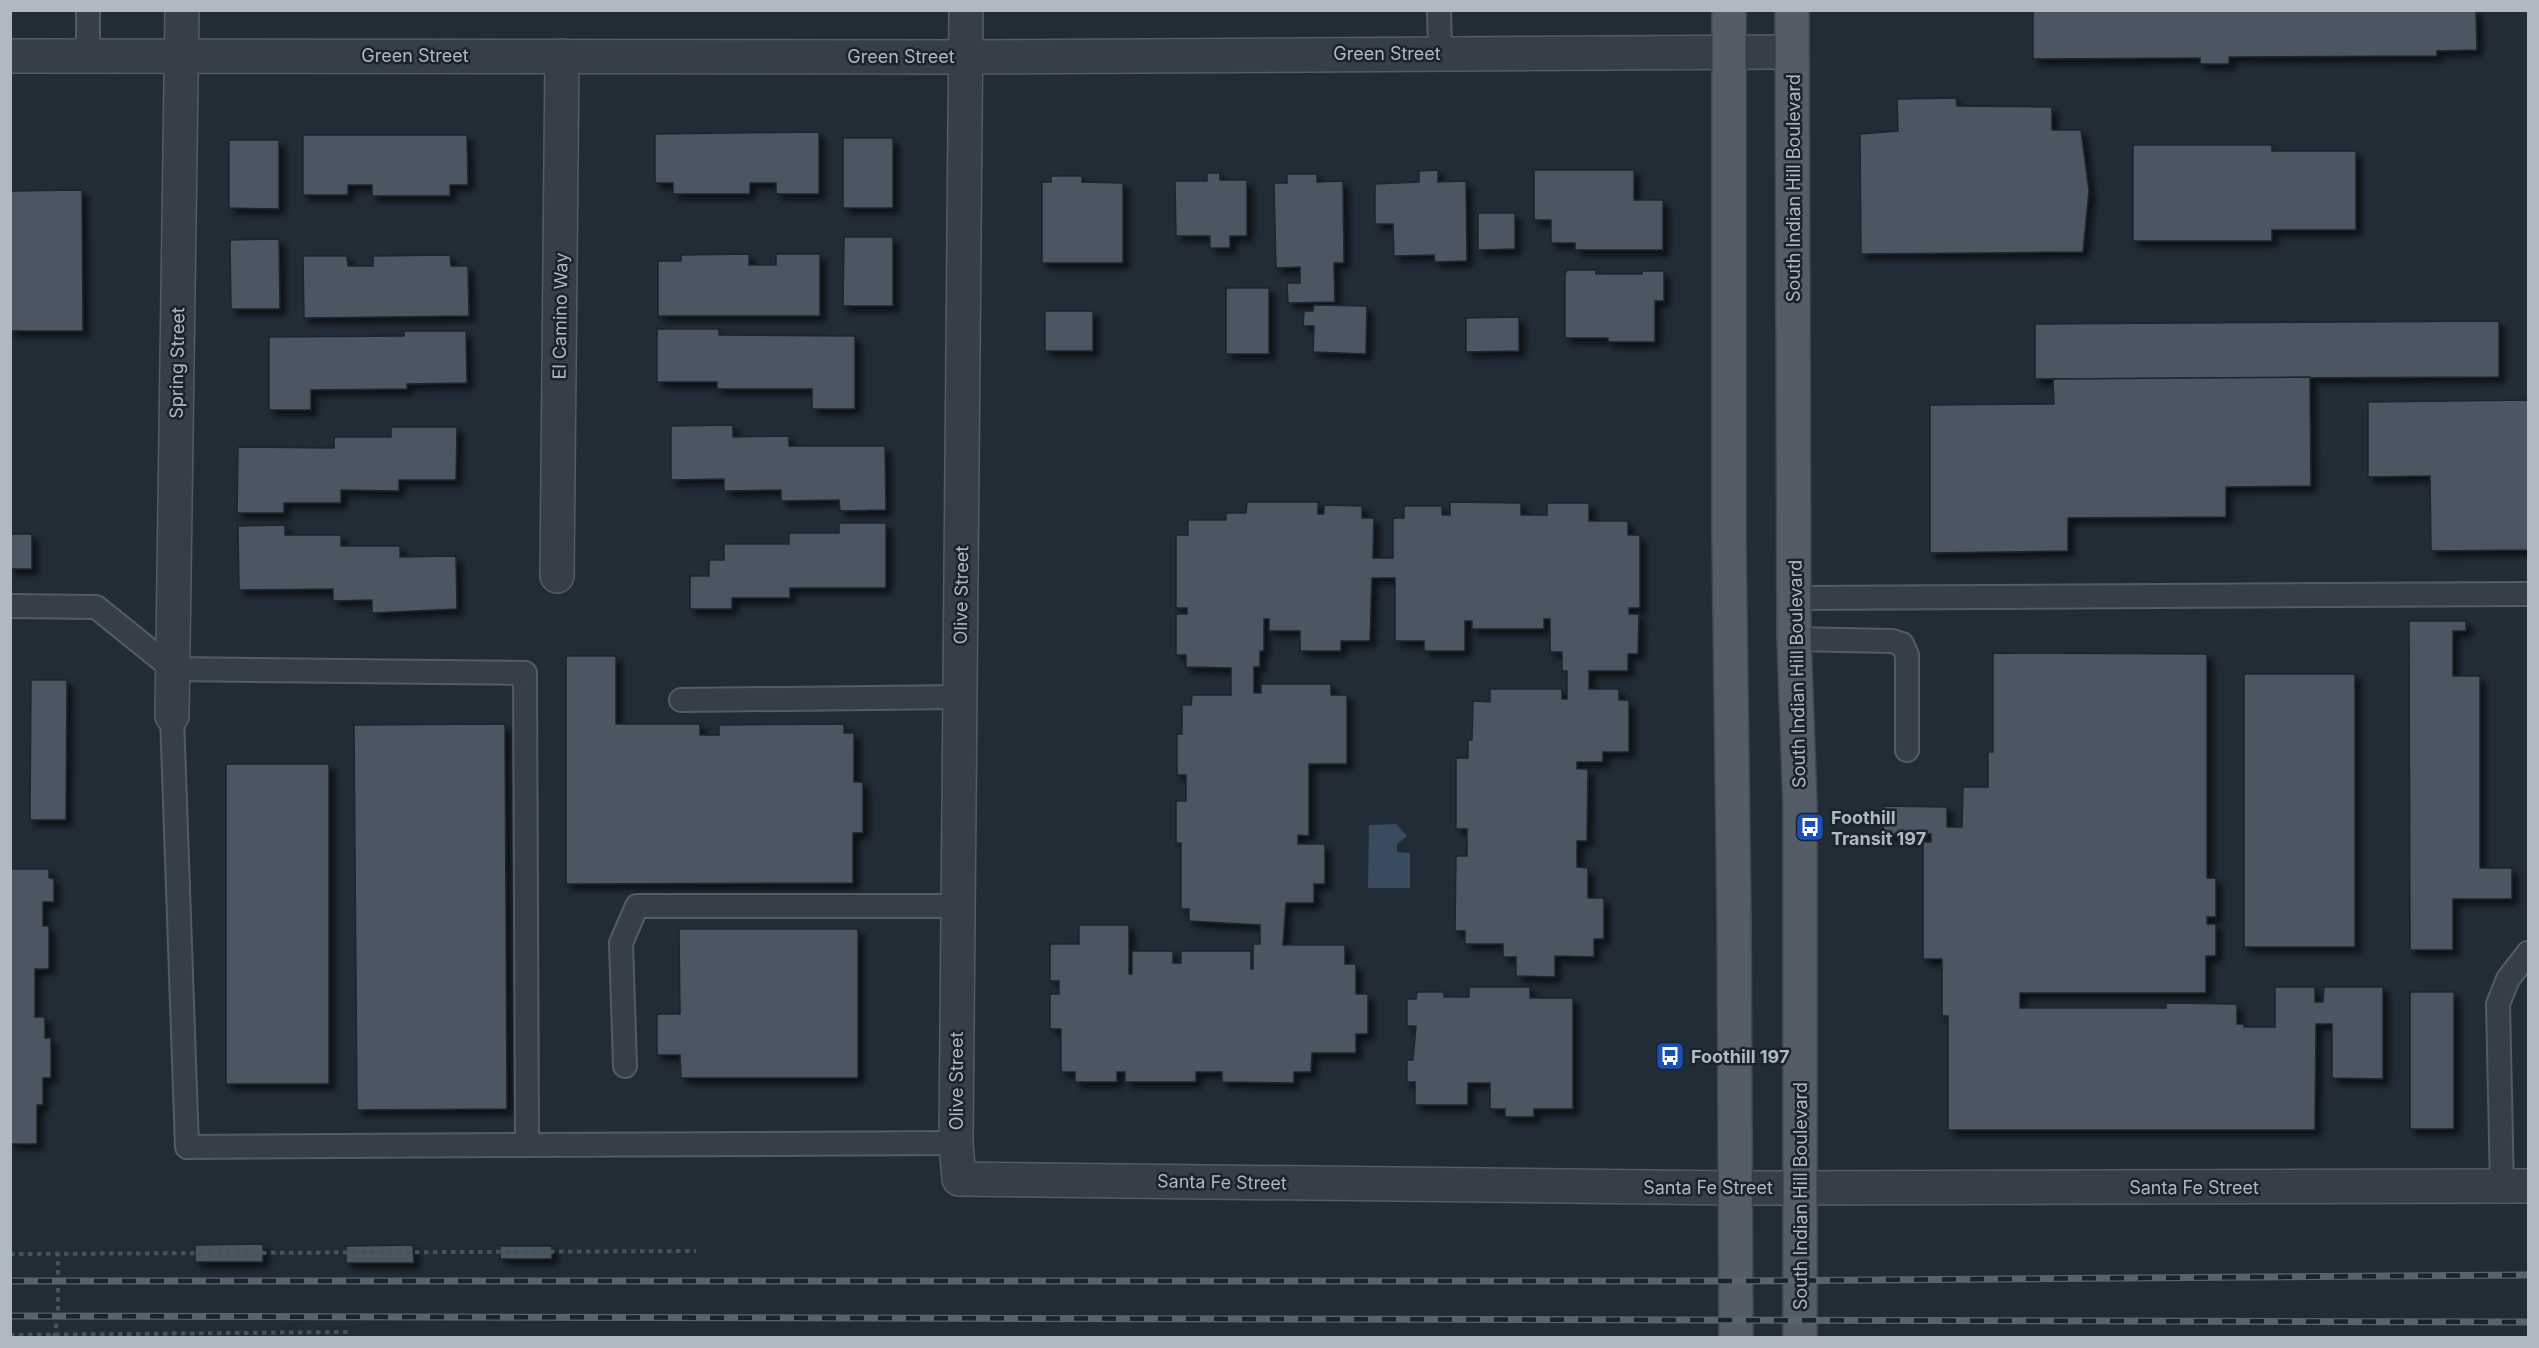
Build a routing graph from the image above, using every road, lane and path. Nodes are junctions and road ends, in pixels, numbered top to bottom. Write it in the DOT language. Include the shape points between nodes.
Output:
graph roads {
  1 [pos="88,10"];
  2 [pos="182,10"];
  3 [pos="966,10"];
  4 [pos="1439,10"];
  5 [pos="1730,10"];
  6 [pos="1792,10"];
  7 [pos="1792,51"];
  8 [pos="1730,52"];
  9 [pos="1440,53"];
  10 [pos="182,54"];
  11 [pos="10,56"];
  12 [pos="562,56"];
  13 [pos="88,57"];
  14 [pos="966,57"];
  15 [pos="557,576"];
  16 [pos="2529,594"];
  17 [pos="1795,598"];
  18 [pos="10,606"];
  19 [pos="1794,639"];
  20 [pos="173,669"];
  21 [pos="960,697"];
  22 [pos="681,700"];
  23 [pos="172,716"];
  24 [pos="1907,750"];
  25 [pos="958,906"];
  26 [pos="2529,953"];
  27 [pos="625,1066"];
  28 [pos="956,1143"];
  29 [pos="526,1145"];
  30 [pos="959,1179"];
  31 [pos="2515,1186"];
  32 [pos="1735,1188"];
  33 [pos="1800,1188"];
  34 [pos="696,1251"];
  35 [pos="10,1254"];
  36 [pos="58,1254"];
  37 [pos="351,1332"];
  38 [pos="10,1335"];
  39 [pos="54,1336"];
  40 [pos="1736,1338"];
  41 [pos="1800,1338"];
  1 -- 13 [label="lane"];
  2 -- 10 [label="street, Spring Street"];
  3 -- 14 [label="street, Olive Street"];
  4 -- 9 [label="lane"];
  5 -- 8 [label="main road"];
  6 -- 7 [label="main road, South Indian Hill Boulevard"];
  7 -- 8 [label="street, Green Street"];
  7 -- 17 [label="main road, South Indian Hill Boulevard"];
  8 -- 9 [label="street, Green Street"];
  8 -- 32 [label="main road" via="1728,541"];
  9 -- 14 [label="street, Green Street"];
  10 -- 12 [label="street, Green Street"];
  10 -- 13 [label="street, Green Street"];
  10 -- 20 [label="street, Spring Street"];
  11 -- 13 [label="street, Green Street"];
  12 -- 14 [label="street, Green Street"];
  12 -- 15 [label="street, El Camino Way"];
  14 -- 21 [label="street, Olive Street"];
  16 -- 17 [label="lane"];
  17 -- 19 [label="main road, South Indian Hill Boulevard"];
  18 -- 20 [label="lane" via="96,607"];
  19 -- 24 [label="lane" via="1902,644 1907,655"];
  19 -- 33 [label="main road, South Indian Hill Boulevard" via="1800,806"];
  20 -- 23 [label="street, Spring Street"];
  20 -- 29 [label="lane" via="525,673"];
  21 -- 22 [label="lane"];
  21 -- 25 [label="street, Olive Street"];
  23 -- 29 [label="lane" via="187,1147"];
  25 -- 27 [label="lane" via="637,906 621,943"];
  25 -- 28 [label="street, Olive Street"];
  26 -- 31 [label="lane" via="2508,979 2498,1004"];
  28 -- 29 [label="lane"];
  28 -- 30 [label="street, Olive Street"];
  30 -- 32 [label="street, Santa Fe Street"];
  31 -- 33 [label="street, Santa Fe Street"];
  32 -- 33 [label="street, Santa Fe Street"];
  32 -- 40 [label="main road"];
  33 -- 41 [label="main road, South Indian Hill Boulevard"];
  34 -- 36 [label="path"];
  35 -- 36 [label="path"];
  36 -- 39 [label="path" via="58,1316"];
  37 -- 39 [label="path"];
  38 -- 39 [label="path"];
}
